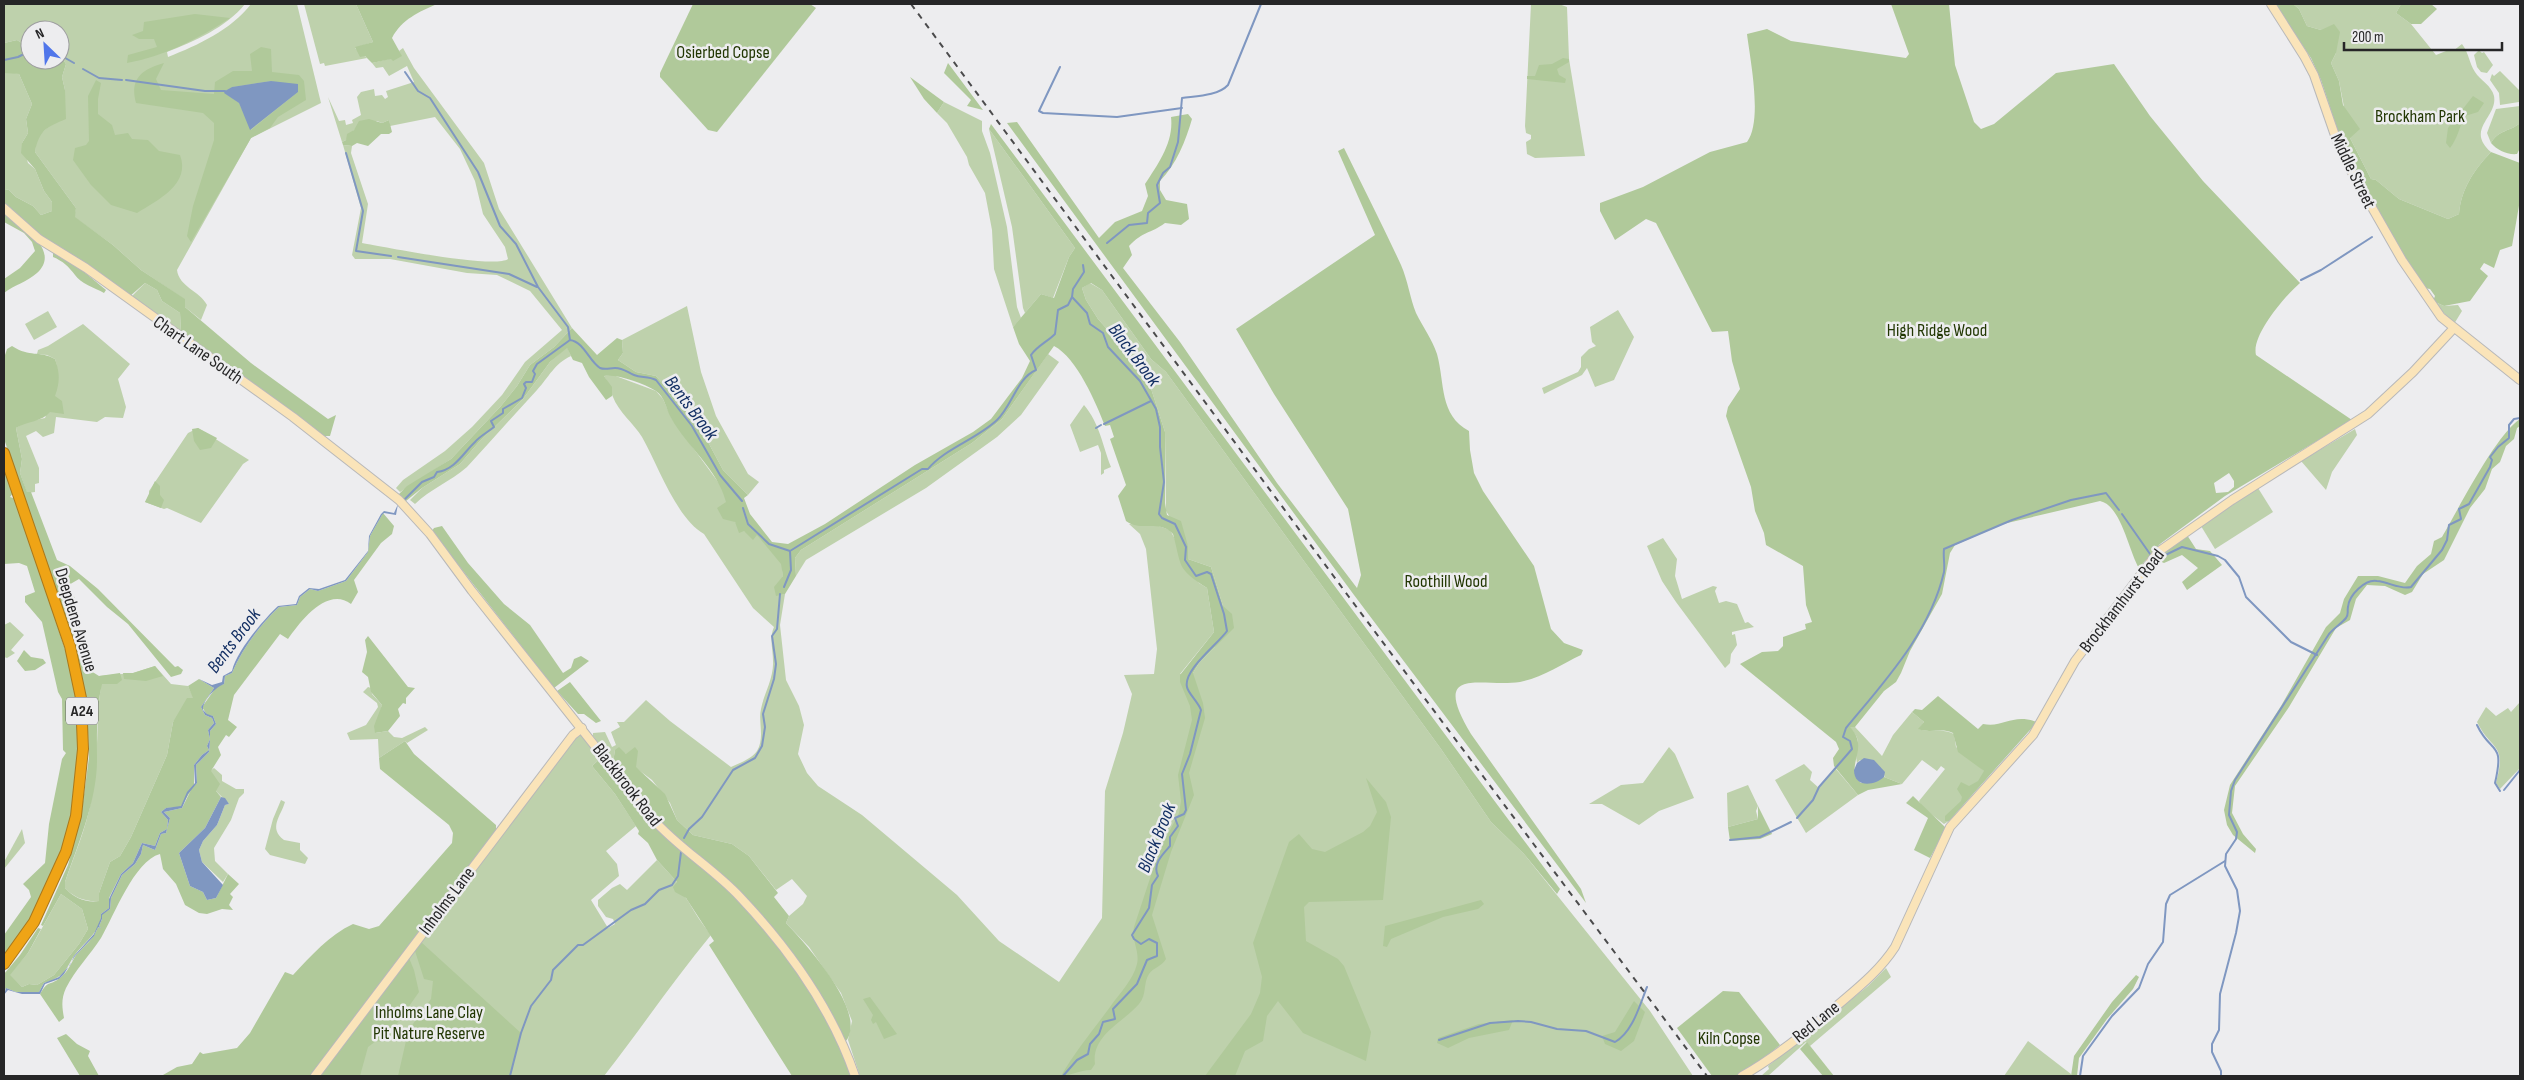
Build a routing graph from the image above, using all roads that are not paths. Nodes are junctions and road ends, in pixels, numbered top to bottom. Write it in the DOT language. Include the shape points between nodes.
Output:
graph roads {
  1 [pos="2270,4"];
  2 [pos="4,208"];
  3 [pos="2453,329"];
  4 [pos="2520,380"];
  5 [pos="4,453"];
  6 [pos="392,494"];
  7 [pos="582,728"];
  8 [pos="1885,961"];
  9 [pos="4,964"];
  10 [pos="315,1076"];
  11 [pos="854,1076"];
  12 [pos="1742,1076"];
  1 -- 3 [label="street, Middle Street" via="2311,69 2339,147 2376,219 2441,317"];
  2 -- 6 [label="street, Chart Lane South" via="38,239 86,268 293,417"];
  3 -- 4 [label="street, Middle Street"];
  3 -- 8 [label="street, Brockhamhurst Road" via="2368,414 2232,500 2158,552 2075,661 2034,735 1950,828 1895,947"];
  5 -- 9 [label="highway, Deepdene Avenue / A24" via="70,646 81,698 83,749 76,816 66,852 34,922"];
  6 -- 7 [label="street, Blackbrook Road" via="430,534"];
  7 -- 10 [label="street, Inholms Lane" via="573,735"];
  7 -- 11 [label="street, Blackbrook Road" via="666,833 740,897 780,945 826,1010 845,1048"];
  8 -- 12 [label="street, Red Lane" via="1873,976 1814,1025"];
}
